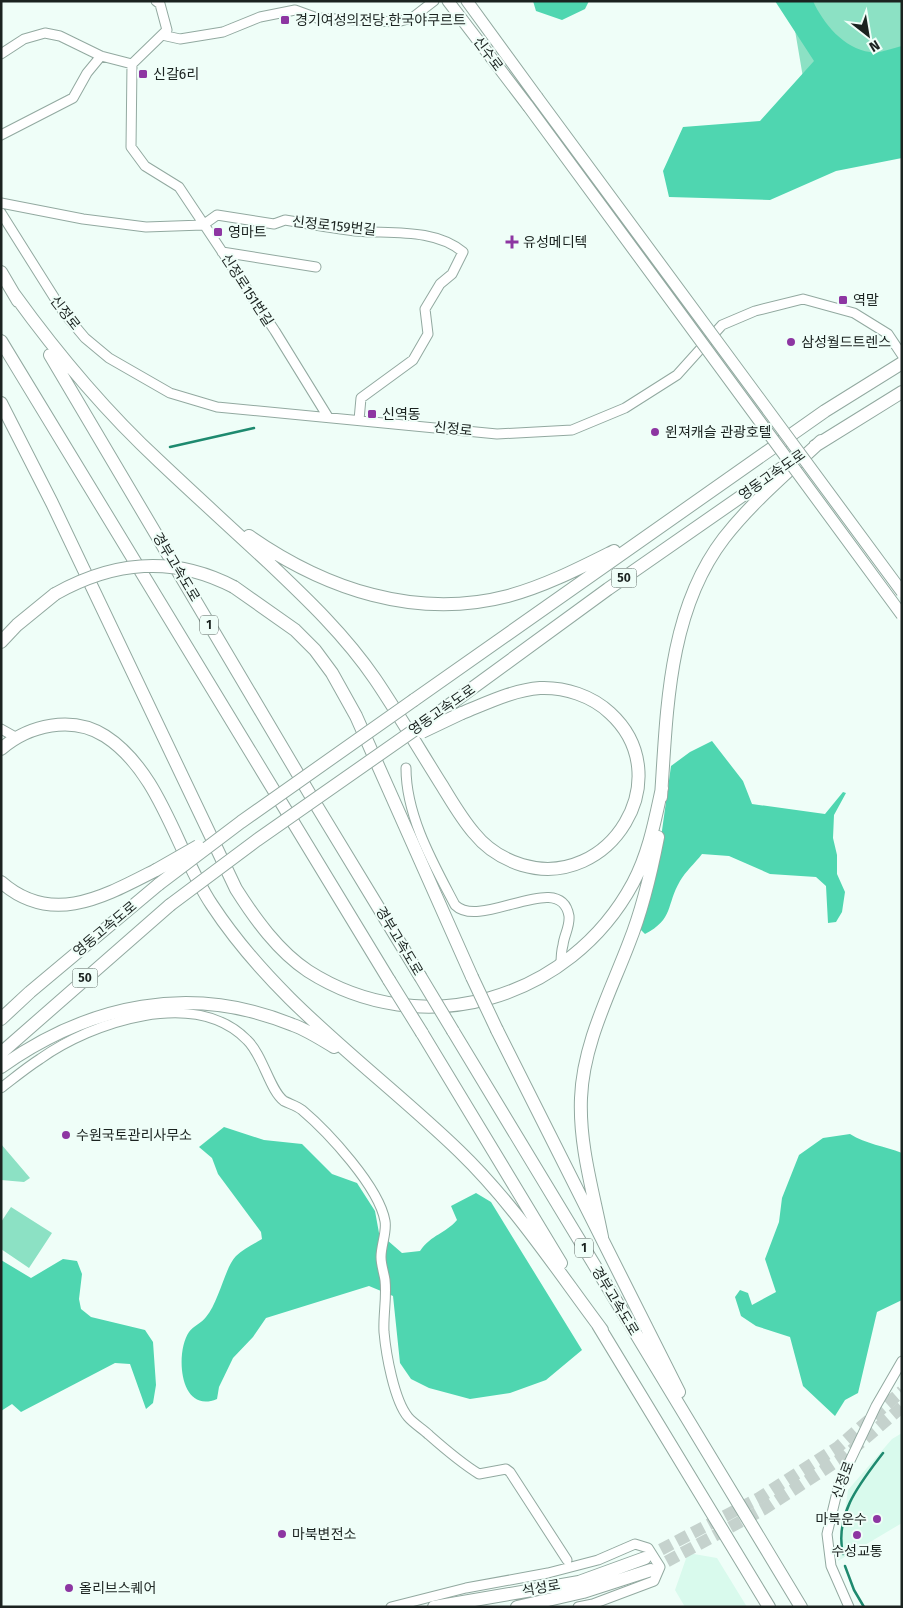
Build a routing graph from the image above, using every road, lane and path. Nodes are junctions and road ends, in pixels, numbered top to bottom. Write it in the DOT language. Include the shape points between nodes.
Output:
graph roads {
  1 [pos="156,1"];
  2 [pos="434,1"];
  3 [pos="448,1"];
  4 [pos="466,1"];
  5 [pos="162,35"];
  6 [pos="1,54"];
  7 [pos="101,56"];
  8 [pos="132,64"];
  9 [pos="1,135"];
  10 [pos="1,203"];
  11 [pos="1,213"];
  12 [pos="203,225"];
  13 [pos="222,252"];
  14 [pos="316,267"];
  15 [pos="1,272"];
  16 [pos="14,294"];
  17 [pos="1,342"];
  18 [pos="902,355"];
  19 [pos="902,363"];
  20 [pos="902,392"];
  21 [pos="1,403"];
  22 [pos="328,417"];
  23 [pos="358,420"];
  24 [pos="821,441"];
  25 [pos="198,497"];
  26 [pos="654,530"];
  27 [pos="902,592"];
  28 [pos="902,615"];
  29 [pos="1,642"];
  30 [pos="1,729"];
  31 [pos="17,738"];
  32 [pos="1,749"];
  33 [pos="380,753"];
  34 [pos="406,768"];
  35 [pos="662,788"];
  36 [pos="241,822"];
  37 [pos="1,882"];
  38 [pos="561,965"];
  39 [pos="1,1020"];
  40 [pos="1,1052"];
  41 [pos="362,1065"];
  42 [pos="1,1067"];
  43 [pos="1,1088"];
  44 [pos="602,1237"];
  45 [pos="602,1330"];
  46 [pos="902,1361"];
  47 [pos="715,1466"];
  48 [pos="567,1560"];
  49 [pos="391,1607"];
  50 [pos="434,1607"];
  51 [pos="517,1607"];
  52 [pos="578,1607"];
  53 [pos="770,1607"];
  54 [pos="801,1607"];
  55 [pos="849,1607"];
  1 -- 5 [label="street" via="160,4 167,30"];
  2 -- 5 [label="street" via="412,18 397,22 317,18 295,10 260,17 223,32 180,39"];
  3 -- 28 [label="main road, 신수로, bridge"];
  4 -- 27 [label="main road, 신수로, bridge"];
  5 -- 8 [label="street"];
  6 -- 7 [label="street" via="24,38 45,32"];
  7 -- 8 [label="street"];
  7 -- 9 [label="street" via="73,98"];
  8 -- 12 [label="street, 신정로151번길" via="131,147 145,166 179,186"];
  10 -- 12 [label="street, 신정로159번길" via="146,227"];
  11 -- 22 [label="street, 신정로" via="64,313 85,338 109,358 170,393 193,402"];
  12 -- 13 [label="street, 신정로151번길"];
  12 -- 23 [label="street, 신정로159번길" via="217,215 274,224 286,220 356,231 405,232 455,245 463,252 452,274 440,284 424,309 428,334 413,360 361,398"];
  13 -- 14 [label="street"];
  13 -- 22 [label="street, 신정로151번길"];
  15 -- 16 [label="highway, 경부고속도로 / 1"];
  16 -- 25 [label="highway" via="88,391"];
  16 -- 47 [label="highway, 경부고속도로 / 1, bridge" via="318,808"];
  17 -- 45 [label="highway, 경부고속도로 / 1, bridge"];
  18 -- 23 [label="street, 신정로" via="888,334 854,313 803,299 755,311 722,325 677,375 625,408 572,430 497,434"];
  19 -- 26 [label="highway, 영동고속도로 / 50" via="825,411"];
  20 -- 24 [label="highway, 영동고속도로 / 50"];
  21 -- 38 [label="highway" via="218,855 250,911 287,953 306,970 348,992 388,1003 434,1008 494,998 527,986"];
  22 -- 23 [label="street, 신정로"];
  24 -- 33 [label="highway, 영동고속도로 / 50, bridge"];
  24 -- 35 [label="highway" via="742,517 709,560 698,583 682,628 672,676"];
  25 -- 26 [label="highway" via="272,552 308,572 391,600 427,604 456,604 509,595 546,583"];
  25 -- 33 [label="highway, bridge" via="309,600 340,634 375,679 466,823 486,845 507,859 532,867 557,868 594,856 622,830 636,802 639,787 635,748 616,718 596,702 569,691 542,688 514,693 462,713"];
  26 -- 36 [label="highway, 영동고속도로 / 50, bridge"];
  29 -- 44 [label="highway, bridge" via="55,594 97,574 149,565 196,570 234,587 295,630 337,680 356,716 497,1030"];
  30 -- 31 [label="street"];
  31 -- 32 [label="highway"];
  31 -- 41 [label="highway" via="52,725 75,725 98,732 125,752 147,780 210,902 246,953 293,1002"];
  33 -- 40 [label="highway, 영동고속도로 / 50, bridge" via="170,905"];
  34 -- 38 [label="street" via="412,809 455,905 470,913 537,897 559,901 565,906 569,922"];
  35 -- 38 [label="highway" via="647,848 634,882 599,931"];
  35 -- 44 [label="highway" via="649,883 630,942 595,1030 581,1097 584,1152"];
  36 -- 37 [label="highway, bridge" via="100,897 48,905 25,898"];
  36 -- 39 [label="highway, 영동고속도로 / 50, bridge" via="159,884"];
  41 -- 42 [label="highway" via="296,1026 270,1016 244,1008 184,1002 106,1014 46,1040"];
  41 -- 45 [label="highway" via="482,1175"];
  43 -- 48 [label="street" via="59,1047 113,1024 148,1015 186,1012 215,1018 247,1039 259,1054 277,1094 301,1110 354,1162 380,1206 385,1222 381,1257 385,1281 384,1333 394,1384 408,1417 445,1451 479,1474 506,1469 510,1472"];
  44 -- 47 [label="highway"];
  45 -- 53 [label="highway, 경부고속도로 / 1"];
  46 -- 55 [label="street, 신정로" via="876,1406 839,1484 826,1534 831,1566"];
  47 -- 54 [label="highway, 경부고속도로 / 1"];
  49 -- 52 [label="street" via="598,1560 635,1544 648,1548 658,1560 660,1567 654,1581"];
  50 -- 51 [label="highway, 석성로" via="579,1582 648,1564 583,1592"];
}
